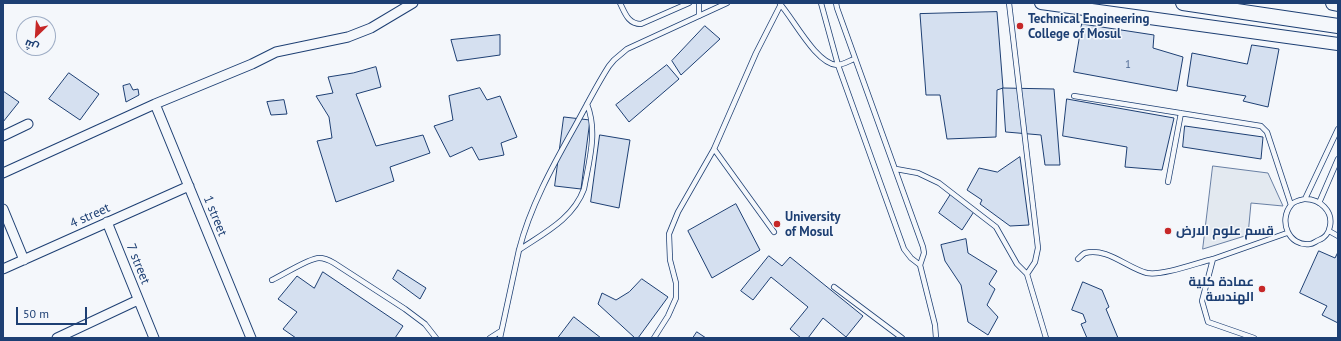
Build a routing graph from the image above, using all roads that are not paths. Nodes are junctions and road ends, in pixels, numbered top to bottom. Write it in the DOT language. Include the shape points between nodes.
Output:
graph roads {
  1 [pos="413,3"];
  2 [pos="620,3"];
  3 [pos="689,3"];
  4 [pos="699,3"];
  5 [pos="726,3"];
  6 [pos="821,3"];
  7 [pos="836,3"];
  8 [pos="1009,3"];
  9 [pos="1041,3"];
  10 [pos="1183,3"];
  11 [pos="1333,3"];
  12 [pos="780,4"];
  13 [pos="1338,4"];
  14 [pos="700,16"];
  15 [pos="1338,26"];
  16 [pos="1338,44"];
  17 [pos="854,59"];
  18 [pos="838,65"];
  19 [pos="1074,96"];
  20 [pos="155,104"];
  21 [pos="587,104"];
  22 [pos="1181,113"];
  23 [pos="28,124"];
  24 [pos="1338,129"];
  25 [pos="3,136"];
  26 [pos="714,149"];
  27 [pos="1338,159"];
  28 [pos="896,169"];
  29 [pos="3,173"];
  30 [pos="1168,182"];
  31 [pos="189,186"];
  32 [pos="1304,199"];
  33 [pos="1319,202"];
  34 [pos="1291,205"];
  35 [pos="3,209"];
  36 [pos="107,222"];
  37 [pos="1329,231"];
  38 [pos="774,232"];
  39 [pos="1287,233"];
  40 [pos="1338,236"];
  41 [pos="519,250"];
  42 [pos="1078,259"];
  43 [pos="1213,259"];
  44 [pos="24,260"];
  45 [pos="920,265"];
  46 [pos="3,270"];
  47 [pos="1027,274"];
  48 [pos="272,280"];
  49 [pos="834,287"];
  50 [pos="138,300"];
  51 [pos="501,332"];
  52 [pos="57,338"];
  53 [pos="154,338"];
  54 [pos="251,338"];
  55 [pos="436,338"];
  56 [pos="490,338"];
  57 [pos="500,338"];
  58 [pos="654,338"];
  59 [pos="902,338"];
  60 [pos="936,338"];
  61 [pos="1046,338"];
  62 [pos="1254,338"];
  1 -- 20 [label="street" via="371,28 348,37 276,52"];
  2 -- 3 [label="lane" via="629,19 641,24"];
  4 -- 14 [label="lane"];
  5 -- 14 [label="lane"];
  6 -- 18 [label="lane"];
  7 -- 17 [label="lane"];
  8 -- 47 [label="lane" via="1038,248 1035,262"];
  9 -- 16 [label="main road"];
  10 -- 15 [label="highway"];
  11 -- 13 [label="highway"];
  12 -- 18 [label="lane" via="817,53 825,60"];
  12 -- 26 [label="lane"];
  14 -- 21 [label="lane" via="620,54 609,66"];
  17 -- 18 [label="lane"];
  17 -- 28 [label="lane"];
  18 -- 45 [label="lane" via="904,249"];
  19 -- 22 [label="lane"];
  20 -- 29 [label="street"];
  20 -- 31 [label="street, 1 street"];
  21 -- 41 [label="lane" via="548,176"];
  21 -- 41 [label="lane" via="593,121 593,135 581,197 565,218"];
  22 -- 30 [label="lane"];
  22 -- 34 [label="lane" via="1261,126 1267,132"];
  23 -- 25 [label="street"];
  24 -- 32 [label="lane"];
  26 -- 38 [label="lane"];
  26 -- 58 [label="lane" via="678,212 669,234 676,298"];
  27 -- 33 [label="lane"];
  28 -- 45 [label="lane" via="923,247"];
  28 -- 47 [label="lane" via="918,173 939,183 996,227 1017,264"];
  31 -- 36 [label="street, 4 street"];
  31 -- 54 [label="street, 1 street"];
  32 -- 33 [label="lane"];
  32 -- 34 [label="lane"];
  33 -- 37 [label="lane" via="1331,220"];
  34 -- 39 [label="lane" via="1284,225"];
  35 -- 44 [label="street"];
  36 -- 44 [label="street, 4 street"];
  36 -- 50 [label="street, 7 street"];
  37 -- 39 [label="lane" via="1322,239 1311,244 1300,243"];
  37 -- 40 [label="lane"];
  39 -- 43 [label="lane"];
  41 -- 51 [label="lane"];
  42 -- 43 [label="lane" via="1085,253 1100,253 1147,273 1160,273"];
  43 -- 62 [label="lane" via="1202,301 1208,322"];
  44 -- 46 [label="street, 4 street"];
  45 -- 60 [label="lane" via="936,325"];
  47 -- 61 [label="lane"];
  48 -- 55 [label="lane" via="309,261 325,258 405,309 425,324"];
  49 -- 59 [label="lane"];
  50 -- 52 [label="street"];
  50 -- 53 [label="street, 7 street"];
  51 -- 56 [label="lane"];
  51 -- 57 [label="lane"];
}
